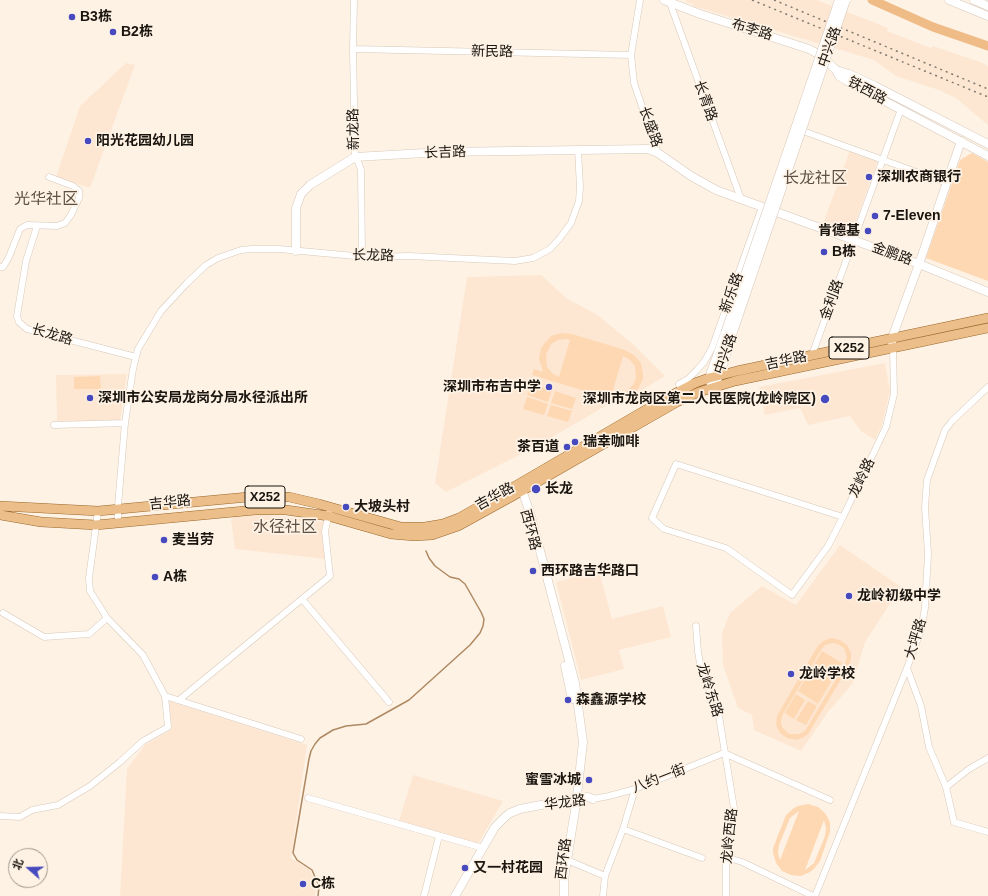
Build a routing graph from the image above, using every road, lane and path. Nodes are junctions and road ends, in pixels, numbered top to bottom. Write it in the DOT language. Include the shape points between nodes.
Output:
graph roads {
  1 [pos="354,0"];
  2 [pos="640,0"];
  3 [pos="839,0"];
  4 [pos="846,0"];
  5 [pos="949,0"];
  6 [pos="975,0"];
  7 [pos="667,1"];
  8 [pos="988,6"];
  9 [pos="988,16"];
  10 [pos="353,49"];
  11 [pos="631,55"];
  12 [pos="823,58"];
  13 [pos="836,70"];
  14 [pos="917,107"];
  15 [pos="902,109"];
  16 [pos="913,115"];
  17 [pos="800,130"];
  18 [pos="961,141"];
  19 [pos="988,144"];
  20 [pos="578,150"];
  21 [pos="658,152"];
  22 [pos="988,156"];
  23 [pos="354,157"];
  24 [pos="883,160"];
  25 [pos="49,177"];
  26 [pos="947,183"];
  27 [pos="741,199"];
  28 [pos="768,209"];
  29 [pos="37,226"];
  30 [pos="854,240"];
  31 [pos="296,251"];
  32 [pos="362,256"];
  33 [pos="919,264"];
  34 [pos="0,267"];
  35 [pos="988,292"];
  36 [pos="988,318"];
  37 [pos="988,328"];
  38 [pos="729,334"];
  39 [pos="892,338"];
  40 [pos="893,348"];
  41 [pos="812,355"];
  42 [pos="136,357"];
  43 [pos="720,375"];
  44 [pos="709,378"];
  45 [pos="712,387"];
  46 [pos="988,387"];
  47 [pos="681,390"];
  48 [pos="125,423"];
  49 [pos="54,425"];
  50 [pos="519,489"];
  51 [pos="0,506"];
  52 [pos="118,509"];
  53 [pos="98,511"];
  54 [pos="329,511"];
  55 [pos="0,515"];
  56 [pos="843,517"];
  57 [pos="118,523"];
  58 [pos="96,525"];
  59 [pos="302,599"];
  60 [pos="3,613"];
  61 [pos="107,618"];
  62 [pos="696,626"];
  63 [pos="907,668"];
  64 [pos="165,696"];
  65 [pos="179,700"];
  66 [pos="389,702"];
  67 [pos="301,739"];
  68 [pos="724,753"];
  69 [pos="988,758"];
  70 [pos="946,787"];
  71 [pos="635,789"];
  72 [pos="308,798"];
  73 [pos="592,799"];
  74 [pos="830,800"];
  75 [pos="575,802"];
  76 [pos="0,816"];
  77 [pos="623,829"];
  78 [pos="988,832"];
  79 [pos="439,836"];
  80 [pos="483,848"];
  81 [pos="702,858"];
  82 [pos="726,858"];
  83 [pos="566,860"];
  84 [pos="606,876"];
  85 [pos="424,896"];
  86 [pos="455,896"];
  87 [pos="460,896"];
  88 [pos="560,896"];
  89 [pos="564,896"];
  90 [pos="603,896"];
  91 [pos="726,896"];
  92 [pos="814,896"];
  1 -- 10 [label="street, 新龙路"];
  2 -- 11 [label="street, 长盛路"];
  3 -- 38 [label="main road, 中兴路, bridge"];
  4 -- 38 [label="main road, 中兴路, bridge"];
  5 -- 9 [label="main road"];
  6 -- 8 [label="main road"];
  7 -- 12 [label="main road, 布李路" via="803,46"];
  7 -- 27 [label="street, 长青路"];
  10 -- 11 [label="street, 新民路"];
  10 -- 23 [label="street, 新龙路"];
  11 -- 21 [label="street, 长盛路" via="634,83"];
  12 -- 13 [label="main road, 布李路"];
  12 -- 17 [label="street"];
  12 -- 28 [label="street"];
  13 -- 14 [label="main road, 铁西路" via="857,77"];
  13 -- 15 [label="main road, 铁西路" via="839,76 847,81"];
  14 -- 16 [label="main road"];
  14 -- 19 [label="main road, 铁西路"];
  15 -- 16 [label="main road, 铁西路"];
  15 -- 24 [label="street, 金利路"];
  16 -- 18 [label="main road, 铁西路"];
  17 -- 24 [label="street"];
  17 -- 28 [label="street"];
  18 -- 22 [label="main road, 铁西路"];
  18 -- 26 [label="main road"];
  20 -- 21 [label="main road, 长吉路" via="648,149"];
  20 -- 23 [label="main road, 长吉路" via="443,152"];
  20 -- 32 [label="street, 长龙路" via="579,201 572,223 550,248 533,258 515,261"];
  21 -- 27 [label="main road, 长盛路" via="691,176 716,190"];
  23 -- 31 [label="main road, 长吉路" via="310,185 301,194 296,208"];
  23 -- 32 [label="street, 新龙路" via="360,170"];
  24 -- 26 [label="street"];
  24 -- 30 [label="street, 金利路"];
  25 -- 29 [label="street" via="73,186 79,191 79,198 65,223 57,226"];
  26 -- 33 [label="main road"];
  27 -- 28 [label="main road, 长盛路"];
  28 -- 30 [label="main road, 金鹏路"];
  28 -- 47 [label="street, 新乐路" via="712,348 697,370 679,384"];
  29 -- 34 [label="street" via="27,225 20,229 9,257 3,267"];
  29 -- 42 [label="street, 长龙路" via="26,261 18,322 27,329"];
  30 -- 33 [label="main road, 金鹏路"];
  30 -- 41 [label="street, 金利路"];
  31 -- 32 [label="street, 长龙路"];
  31 -- 42 [label="street, 长龙路" via="241,250 206,265 161,311 138,349"];
  33 -- 35 [label="main road, 金鹏路"];
  33 -- 39 [label="main road"];
  36 -- 39 [label="main road, 吉华路 / X252"];
  37 -- 40 [label="main road, 吉华路 / X252"];
  38 -- 43 [label="main road, 中兴路"];
  38 -- 44 [label="main road, 中兴路"];
  39 -- 40 [label="main road"];
  39 -- 41 [label="main road, 吉华路 / X252"];
  40 -- 45 [label="main road, 吉华路 / X252"];
  40 -- 56 [label="street, 龙岭路" via="894,394 886,427"];
  41 -- 43 [label="main road, 吉华路 / X252"];
  42 -- 48 [label="street, 长龙路"];
  43 -- 44 [label="main road, 吉华路 / X252"];
  43 -- 45 [label="main road, 中兴路"];
  44 -- 45 [label="main road, 中兴路"];
  44 -- 47 [label="main road, 吉华路 / X252"];
  45 -- 50 [label="main road, 吉华路 / X252" via="677,402"];
  46 -- 63 [label="street, 大坪路" via="945,430 927,480 925,507 928,554 925,608 921,630"];
  47 -- 50 [label="main road, 吉华路 / X252"];
  48 -- 49 [label="street"];
  48 -- 52 [label="street, 长龙路"];
  50 -- 54 [label="main road, 吉华路 / X252" via="458,526 432,535 391,534"];
  50 -- 75 [label="main road, 西环路" via="554,619 577,727"];
  51 -- 53 [label="main road, 吉华路 / X252"];
  52 -- 53 [label="main road, 吉华路 / X252"];
  52 -- 54 [label="main road, 吉华路 / X252" via="248,497 289,497"];
  52 -- 57 [label="street, 长龙路"];
  53 -- 58 [label="street"];
  54 -- 57 [label="main road, 吉华路 / X252" via="255,510"];
  54 -- 59 [label="street" via="325,531 330,576"];
  55 -- 58 [label="main road, 吉华路 / X252" via="41,522"];
  56 -- 56 [label="street, 龙岭路" via="676,464 652,518 664,529 726,548 792,595 828,546"];
  57 -- 58 [label="main road, 吉华路 / X252"];
  58 -- 61 [label="street" via="89,578 90,591"];
  59 -- 65 [label="street"];
  59 -- 66 [label="street"];
  60 -- 61 [label="street" via="44,637 89,634"];
  61 -- 64 [label="street" via="143,655"];
  62 -- 68 [label="street, 龙岭东路" via="700,663 719,716"];
  63 -- 70 [label="street, 大坪路" via="921,706 929,747"];
  63 -- 92 [label="street"];
  64 -- 65 [label="street"];
  64 -- 76 [label="street" via="168,727 143,740 90,786 58,805 32,810 20,817"];
  65 -- 67 [label="street"];
  68 -- 71 [label="street, 八约一街"];
  68 -- 74 [label="street"];
  68 -- 82 [label="street, 龙岭西路" via="734,808 726,844"];
  69 -- 70 [label="street"];
  70 -- 78 [label="street, 大坪路" via="954,822"];
  71 -- 73 [label="street, 八约一街"];
  71 -- 77 [label="street"];
  72 -- 79 [label="street"];
  73 -- 75 [label="main road, 华龙路" via="588,802"];
  75 -- 80 [label="main road, 华龙路" via="520,809 510,813 495,827"];
  75 -- 83 [label="main road, 西环路"];
  75 -- 87 [label="main road, 华龙路" via="520,814 509,819 499,829"];
  75 -- 88 [label="main road, 西环路" via="560,879"];
  77 -- 81 [label="street"];
  77 -- 84 [label="street"];
  79 -- 80 [label="street"];
  79 -- 85 [label="street"];
  80 -- 86 [label="main road, 华龙路"];
  82 -- 91 [label="street, 龙岭西路"];
  82 -- 92 [label="street" via="742,862"];
  83 -- 84 [label="street"];
  83 -- 89 [label="main road, 西环路"];
  84 -- 90 [label="street"];
}
